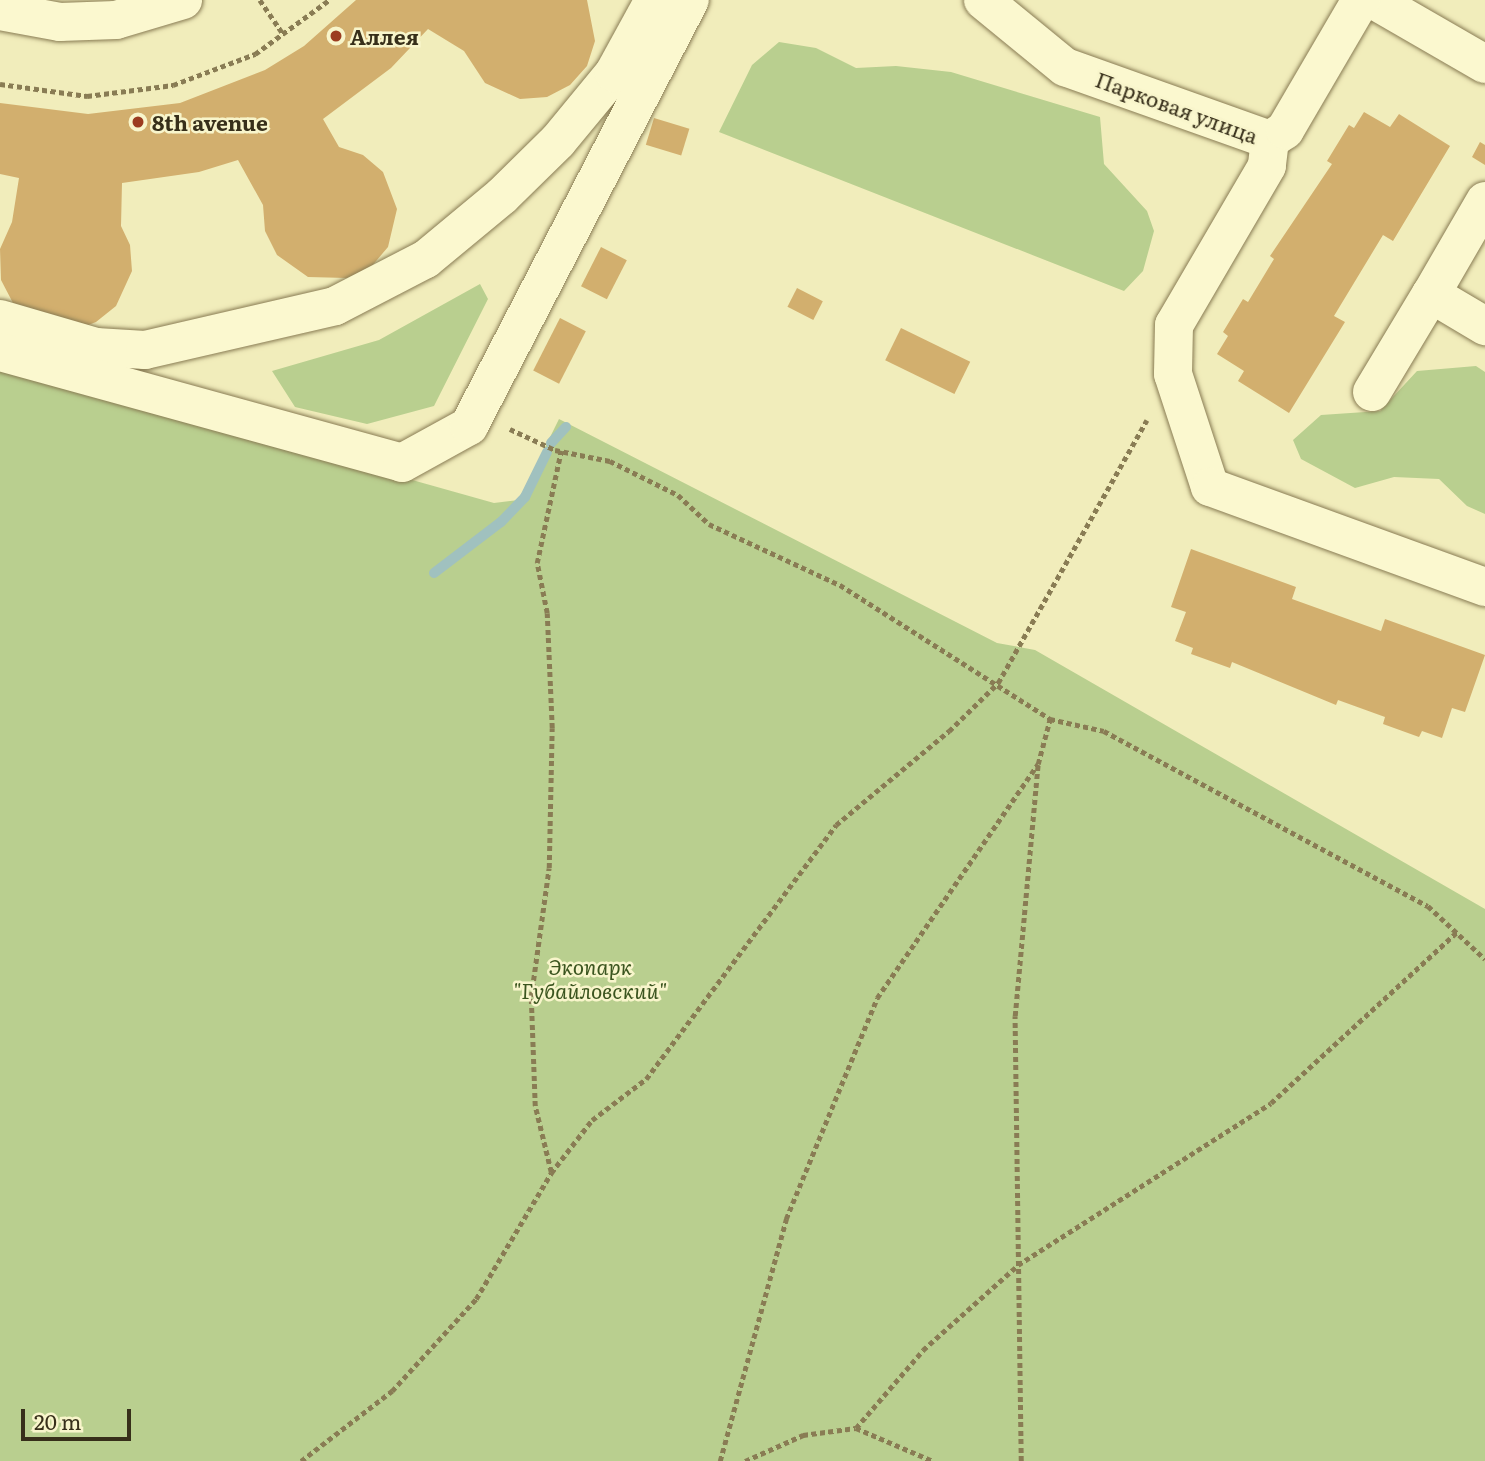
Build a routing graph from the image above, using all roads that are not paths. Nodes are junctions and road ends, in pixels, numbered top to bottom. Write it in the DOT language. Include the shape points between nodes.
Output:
graph roads {
  1 [pos="183,0"];
  2 [pos="654,0"];
  3 [pos="690,0"];
  4 [pos="983,0"];
  5 [pos="1361,0"];
  6 [pos="1374,0"];
  7 [pos="0,11"];
  8 [pos="1485,64"];
  9 [pos="1270,140"];
  10 [pos="1485,201"];
  11 [pos="1431,294"];
  12 [pos="0,319"];
  13 [pos="1485,326"];
  14 [pos="0,352"];
  15 [pos="1372,392"];
  16 [pos="1485,586"];
  1 -- 7 [label="street" via="116,20 60,22"];
  2 -- 12 [label="street" via="614,73 558,141 502,196 426,259 335,306 145,350 96,347"];
  3 -- 14 [label="street" via="470,426 401,463"];
  4 -- 9 [label="street, Парковая улица" via="1065,67"];
  5 -- 9 [label="street, Парковая улица" via="1285,130"];
  6 -- 8 [label="street"];
  9 -- 16 [label="street" via="1267,166 1174,325 1173,374 1210,487"];
  10 -- 11 [label="street"];
  11 -- 13 [label="street"];
  11 -- 15 [label="street"];
}
